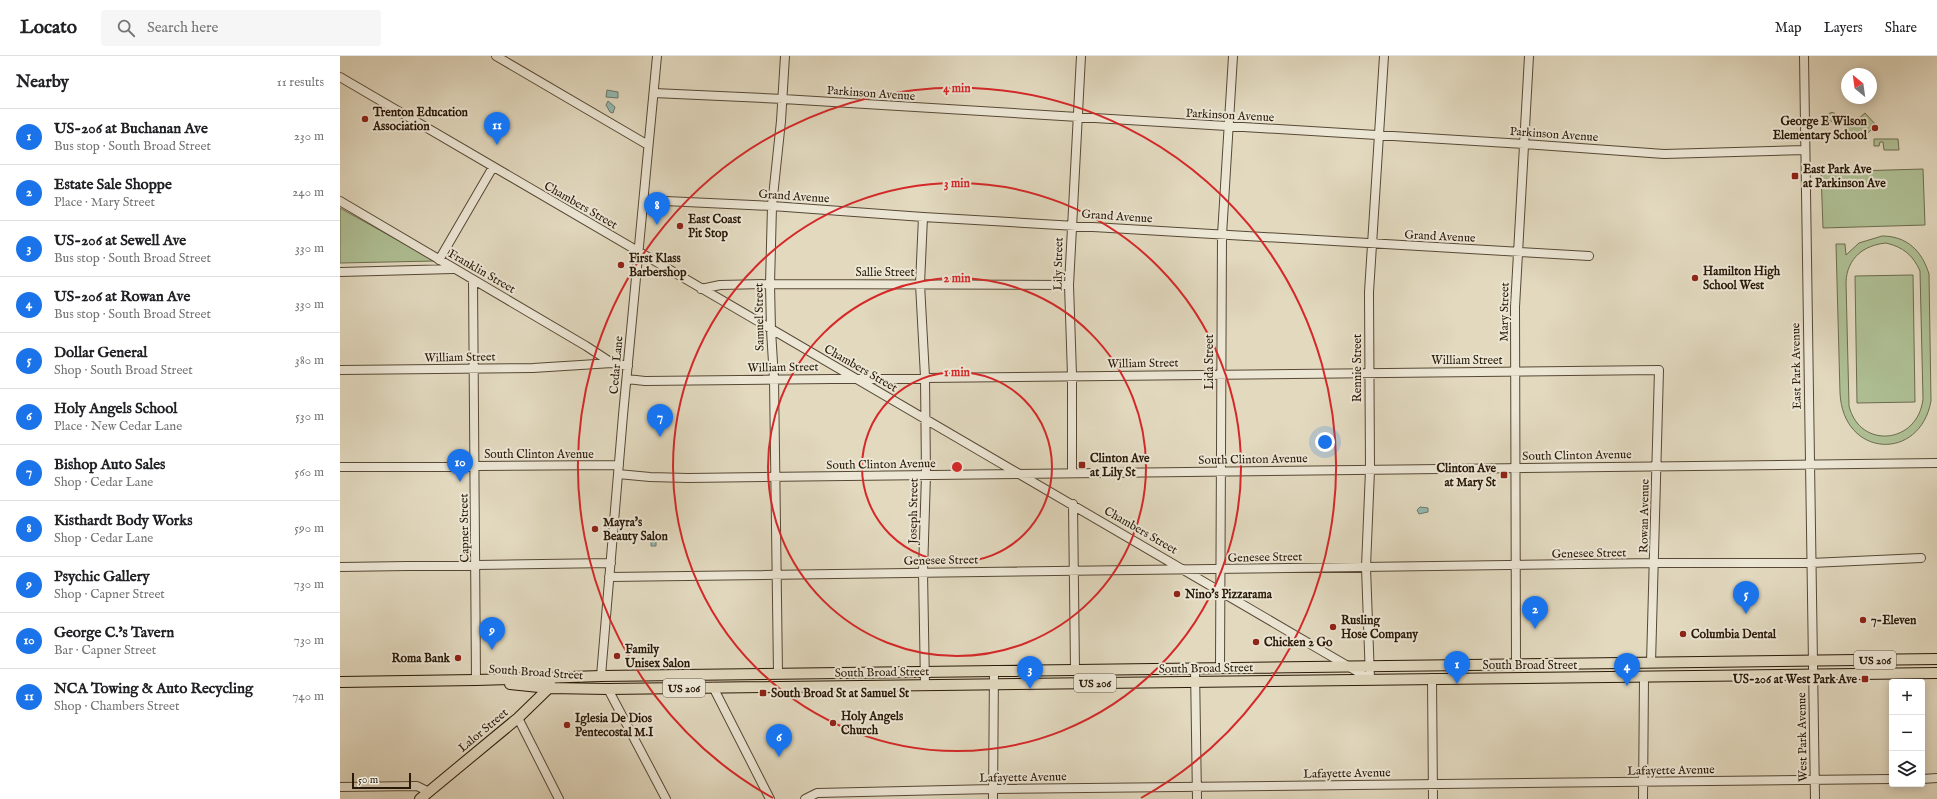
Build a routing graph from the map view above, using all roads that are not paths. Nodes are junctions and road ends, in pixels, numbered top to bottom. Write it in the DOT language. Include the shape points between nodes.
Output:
graph roads {
  1 [pos="496,56"];
  2 [pos="657,56"];
  3 [pos="785,56"];
  4 [pos="1081,56"];
  5 [pos="1232,56"];
  6 [pos="1384,56"];
  7 [pos="1529,56"];
  8 [pos="1804,56"];
  9 [pos="340,77"];
  10 [pos="654,93"];
  11 [pos="782,99"];
  12 [pos="1078,118"];
  13 [pos="1228,126"];
  14 [pos="1379,136"];
  15 [pos="1524,144"];
  16 [pos="648,146"];
  17 [pos="1805,150"];
  18 [pos="493,167"];
  19 [pos="644,200"];
  20 [pos="340,201"];
  21 [pos="772,206"];
  22 [pos="923,217"];
  23 [pos="1071,226"];
  24 [pos="1222,235"];
  25 [pos="1372,244"];
  26 [pos="638,251"];
  27 [pos="1518,252"];
  28 [pos="1589,256"];
  29 [pos="439,260"];
  30 [pos="454,269"];
  31 [pos="340,272"];
  32 [pos="473,280"];
  33 [pos="770,284"];
  34 [pos="920,284"];
  35 [pos="1069,285"];
  36 [pos="701,289"];
  37 [pos="771,330"];
  38 [pos="612,363"];
  39 [pos="628,366"];
  40 [pos="474,368"];
  41 [pos="340,370"];
  42 [pos="1659,370"];
  43 [pos="1515,372"];
  44 [pos="1369,373"];
  45 [pos="1221,374"];
  46 [pos="1072,375"];
  47 [pos="925,377"];
  48 [pos="856,378"];
  49 [pos="627,379"];
  50 [pos="774,379"];
  51 [pos="925,418"];
  52 [pos="1937,463"];
  53 [pos="1809,464"];
  54 [pos="619,465"];
  55 [pos="475,466"];
  56 [pos="1657,466"];
  57 [pos="340,468"];
  58 [pos="1515,468"];
  59 [pos="1370,470"];
  60 [pos="1221,471"];
  61 [pos="1072,473"];
  62 [pos="618,474"];
  63 [pos="1021,474"];
  64 [pos="926,475"];
  65 [pos="775,477"];
  66 [pos="1073,504"];
  67 [pos="1921,558"];
  68 [pos="611,563"];
  69 [pos="1655,563"];
  70 [pos="1811,563"];
  71 [pos="476,565"];
  72 [pos="1515,566"];
  73 [pos="340,567"];
  74 [pos="1366,567"];
  75 [pos="1185,570"];
  76 [pos="1220,570"];
  77 [pos="1074,571"];
  78 [pos="924,572"];
  79 [pos="777,575"];
  80 [pos="609,577"];
  81 [pos="1220,590"];
  82 [pos="1937,659"];
  83 [pos="1813,661"];
  84 [pos="1651,663"];
  85 [pos="1516,665"];
  86 [pos="1351,667"];
  87 [pos="1369,667"];
  88 [pos="1393,667"];
  89 [pos="1195,668"];
  90 [pos="1220,668"];
  91 [pos="1075,669"];
  92 [pos="994,670"];
  93 [pos="924,671"];
  94 [pos="778,673"];
  95 [pos="1937,673"];
  96 [pos="601,676"];
  97 [pos="1813,676"];
  98 [pos="559,677"];
  99 [pos="1644,677"];
  100 [pos="1432,678"];
  101 [pos="1370,679"];
  102 [pos="1394,679"];
  103 [pos="476,680"];
  104 [pos="1195,681"];
  105 [pos="340,682"];
  106 [pos="994,684"];
  107 [pos="925,685"];
  108 [pos="713,687"];
  109 [pos="549,688"];
  110 [pos="608,689"];
  111 [pos="518,718"];
  112 [pos="1937,778"];
  113 [pos="1889,779"];
  114 [pos="1925,779"];
  115 [pos="1814,780"];
  116 [pos="1643,783"];
  117 [pos="1433,784"];
  118 [pos="340,787"];
  119 [pos="1196,787"];
  120 [pos="993,789"];
  121 [pos="429,792"];
  122 [pos="420,799"];
  123 [pos="560,799"];
  124 [pos="666,799"];
  125 [pos="770,799"];
  126 [pos="805,799"];
  127 [pos="993,799"];
  128 [pos="1197,799"];
  129 [pos="1433,799"];
  130 [pos="1643,799"];
  131 [pos="1815,799"];
  1 -- 16 [label="street"];
  2 -- 10 [label="street, Cedar Lane"];
  3 -- 11 [label="street, Samuel Street"];
  4 -- 12 [label="street, Lily Street"];
  5 -- 13 [label="street, Lida Street"];
  6 -- 14 [label="street, Rennie Street"];
  7 -- 15 [label="street, Mary Street"];
  8 -- 17 [label="street, East Park Avenue"];
  9 -- 18 [label="street, Chambers Street"];
  10 -- 11 [label="street, Parkinson Avenue"];
  10 -- 16 [label="street, Cedar Lane"];
  11 -- 12 [label="street, Parkinson Avenue"];
  11 -- 21 [label="street, Samuel Street"];
  12 -- 13 [label="street, Parkinson Avenue"];
  12 -- 23 [label="street, Lily Street"];
  13 -- 14 [label="street, Parkinson Avenue"];
  13 -- 24 [label="street, Lida Street"];
  14 -- 15 [label="street, Parkinson Avenue"];
  14 -- 25 [label="street, Rennie Street"];
  15 -- 17 [label="street, Parkinson Avenue" via="1664,154"];
  15 -- 27 [label="street, Mary Street"];
  16 -- 19 [label="street, Cedar Lane"];
  17 -- 53 [label="street, East Park Avenue"];
  18 -- 26 [label="street, Chambers Street"];
  18 -- 29 [label="street"];
  19 -- 21 [label="street, Grand Avenue"];
  19 -- 26 [label="street, Cedar Lane"];
  20 -- 29 [label="street, Franklin Street"];
  21 -- 22 [label="street, Grand Avenue"];
  21 -- 33 [label="street, Samuel Street"];
  22 -- 23 [label="street, Grand Avenue"];
  22 -- 34 [label="street, Joseph Street"];
  23 -- 24 [label="street, Grand Avenue"];
  23 -- 35 [label="street, Lily Street"];
  24 -- 25 [label="street, Grand Avenue"];
  24 -- 45 [label="street, Lida Street"];
  25 -- 27 [label="street, Grand Avenue"];
  25 -- 44 [label="street, Rennie Street"];
  26 -- 36 [label="street, Chambers Street"];
  26 -- 39 [label="street, Cedar Lane"];
  27 -- 28 [label="street, Grand Avenue"];
  27 -- 43 [label="street, Mary Street"];
  29 -- 30 [label="street, Franklin Street"];
  30 -- 31 [label="street"];
  30 -- 32 [label="street, Franklin Street"];
  32 -- 38 [label="street, Franklin Street"];
  32 -- 40 [label="street, Capner Street"];
  33 -- 34 [label="street, Sallie Street"];
  33 -- 36 [label="street, Sallie Street" via="720,285"];
  33 -- 37 [label="street, Samuel Street"];
  34 -- 35 [label="street, Sallie Street"];
  34 -- 47 [label="street, Joseph Street"];
  35 -- 46 [label="street, Lily Street"];
  36 -- 37 [label="street, Chambers Street"];
  37 -- 48 [label="street, Chambers Street"];
  37 -- 50 [label="street, Samuel Street"];
  38 -- 39 [label="street, William Street"];
  38 -- 40 [label="street, William Street" via="533,368"];
  39 -- 49 [label="street, Cedar Lane"];
  40 -- 41 [label="street, William Street"];
  40 -- 55 [label="street, Capner Street"];
  42 -- 43 [label="street, William Street"];
  42 -- 56 [label="street, Rowan Avenue"];
  43 -- 44 [label="street, William Street"];
  43 -- 58 [label="street, Mary Street"];
  44 -- 45 [label="street, William Street"];
  44 -- 59 [label="street, Rennie Street"];
  45 -- 46 [label="street, William Street"];
  45 -- 60 [label="street, Lida Street"];
  46 -- 47 [label="street, William Street"];
  46 -- 61 [label="street, Lily Street"];
  47 -- 48 [label="street, William Street"];
  47 -- 51 [label="street, Joseph Street"];
  48 -- 50 [label="street, William Street"];
  48 -- 51 [label="street, Chambers Street"];
  49 -- 50 [label="street, William Street"];
  49 -- 54 [label="street, Cedar Lane"];
  50 -- 65 [label="street, Samuel Street"];
  51 -- 63 [label="street, Chambers Street"];
  51 -- 64 [label="street, Joseph Street"];
  52 -- 53 [label="street, South Clinton Avenue"];
  53 -- 56 [label="street, South Clinton Avenue"];
  53 -- 70 [label="street, East Park Avenue"];
  54 -- 55 [label="street, South Clinton Avenue"];
  54 -- 62 [label="street, Cedar Lane"];
  55 -- 57 [label="street, South Clinton Avenue"];
  55 -- 71 [label="street, Capner Street"];
  56 -- 58 [label="street, South Clinton Avenue"];
  56 -- 69 [label="street, Rowan Avenue"];
  58 -- 59 [label="street, South Clinton Avenue"];
  58 -- 72 [label="street, Mary Street"];
  59 -- 60 [label="street, South Clinton Avenue"];
  59 -- 74 [label="street, Rennie Street"];
  60 -- 61 [label="street, South Clinton Avenue"];
  60 -- 76 [label="street, Lida Street"];
  61 -- 63 [label="street, South Clinton Avenue"];
  62 -- 65 [label="street, South Clinton Avenue" via="680,478"];
  62 -- 68 [label="street, Cedar Lane"];
  63 -- 64 [label="street, South Clinton Avenue"];
  63 -- 66 [label="street, Chambers Street"];
  64 -- 65 [label="street, South Clinton Avenue"];
  64 -- 78 [label="street, Joseph Street"];
  65 -- 79 [label="street, Samuel Street"];
  66 -- 75 [label="street, Chambers Street"];
  66 -- 77 [label="street"];
  67 -- 70 [label="street, Genesee Street"];
  68 -- 71 [label="street"];
  68 -- 80 [label="street, Cedar Lane"];
  69 -- 70 [label="street, Genesee Street"];
  69 -- 72 [label="street, Genesee Street"];
  69 -- 84 [label="street, Rowan Avenue"];
  70 -- 83 [label="street, East Park Avenue"];
  71 -- 73 [label="street"];
  71 -- 103 [label="street, Capner Street"];
  72 -- 74 [label="street, Genesee Street"];
  72 -- 85 [label="street, Mary Street"];
  74 -- 76 [label="street, Genesee Street"];
  74 -- 87 [label="street, Rennie Street"];
  75 -- 76 [label="street, Genesee Street"];
  75 -- 77 [label="street, Genesee Street"];
  75 -- 81 [label="street, Chambers Street"];
  76 -- 81 [label="street, Lida Street"];
  77 -- 78 [label="street, Genesee Street"];
  77 -- 91 [label="street"];
  78 -- 79 [label="street, Genesee Street"];
  78 -- 93 [label="street, Joseph Street"];
  79 -- 80 [label="street, Genesee Street"];
  79 -- 94 [label="street, Samuel Street"];
  80 -- 96 [label="street, Cedar Lane"];
  81 -- 86 [label="street, Chambers Street"];
  81 -- 90 [label="street, Lida Street"];
  82 -- 83 [label="main road, South Broad Street / US 206"];
  83 -- 84 [label="main road, South Broad Street / US 206"];
  83 -- 97 [label="street, East Park Avenue"];
  84 -- 85 [label="main road, South Broad Street / US 206"];
  85 -- 88 [label="main road, South Broad Street / US 206"];
  86 -- 87 [label="main road, South Broad Street / US 206"];
  86 -- 90 [label="main road, South Broad Street / US 206"];
  86 -- 101 [label="street, Chambers Street"];
  87 -- 88 [label="main road, South Broad Street / US 206"];
  87 -- 101 [label="street, Rennie Street"];
  88 -- 102 [label="street"];
  89 -- 90 [label="main road, South Broad Street / US 206"];
  89 -- 91 [label="main road, South Broad Street / US 206"];
  89 -- 104 [label="street"];
  91 -- 92 [label="main road, South Broad Street / US 206"];
  92 -- 93 [label="main road, South Broad Street / US 206"];
  92 -- 106 [label="street"];
  93 -- 94 [label="main road, South Broad Street / US 206"];
  93 -- 107 [label="street, Joseph Street"];
  94 -- 96 [label="main road, South Broad Street / US 206"];
  95 -- 97 [label="main road, South Broad Street / US 206"];
  96 -- 98 [label="main road, South Broad Street / US 206"];
  97 -- 99 [label="main road, South Broad Street / US 206"];
  97 -- 115 [label="street, West Park Avenue"];
  98 -- 103 [label="main road, South Broad Street / US 206"];
  98 -- 109 [label="main road, Lalor Street"];
  99 -- 100 [label="main road, South Broad Street / US 206"];
  99 -- 116 [label="street"];
  100 -- 102 [label="main road, South Broad Street / US 206"];
  100 -- 117 [label="street"];
  101 -- 102 [label="main road, South Broad Street / US 206"];
  101 -- 104 [label="main road, South Broad Street / US 206"];
  103 -- 105 [label="main road, South Broad Street / US 206"];
  103 -- 109 [label="main road, South Broad Street / US 206"];
  104 -- 106 [label="main road, South Broad Street / US 206"];
  104 -- 119 [label="street"];
  106 -- 107 [label="main road, South Broad Street / US 206"];
  106 -- 120 [label="street"];
  107 -- 108 [label="main road, South Broad Street / US 206"];
  108 -- 110 [label="main road, South Broad Street / US 206"];
  108 -- 125 [label="street"];
  109 -- 110 [label="main road, South Broad Street / US 206"];
  109 -- 111 [label="main road, Lalor Street"];
  110 -- 124 [label="street"];
  111 -- 121 [label="main road, Lalor Street"];
  111 -- 123 [label="street"];
  112 -- 114 [label="street"];
  113 -- 115 [label="street, Lafayette Avenue"];
  115 -- 116 [label="street, Lafayette Avenue"];
  115 -- 131 [label="street, West Park Avenue"];
  116 -- 117 [label="street, Lafayette Avenue"];
  116 -- 130 [label="street"];
  117 -- 119 [label="street, Lafayette Avenue"];
  117 -- 129 [label="street"];
  118 -- 121 [label="street" via="417,786"];
  119 -- 120 [label="street, Lafayette Avenue"];
  119 -- 128 [label="street"];
  120 -- 126 [label="street, Lafayette Avenue" via="817,793"];
  120 -- 127 [label="street"];
  121 -- 122 [label="main road, Lalor Street"];
}
